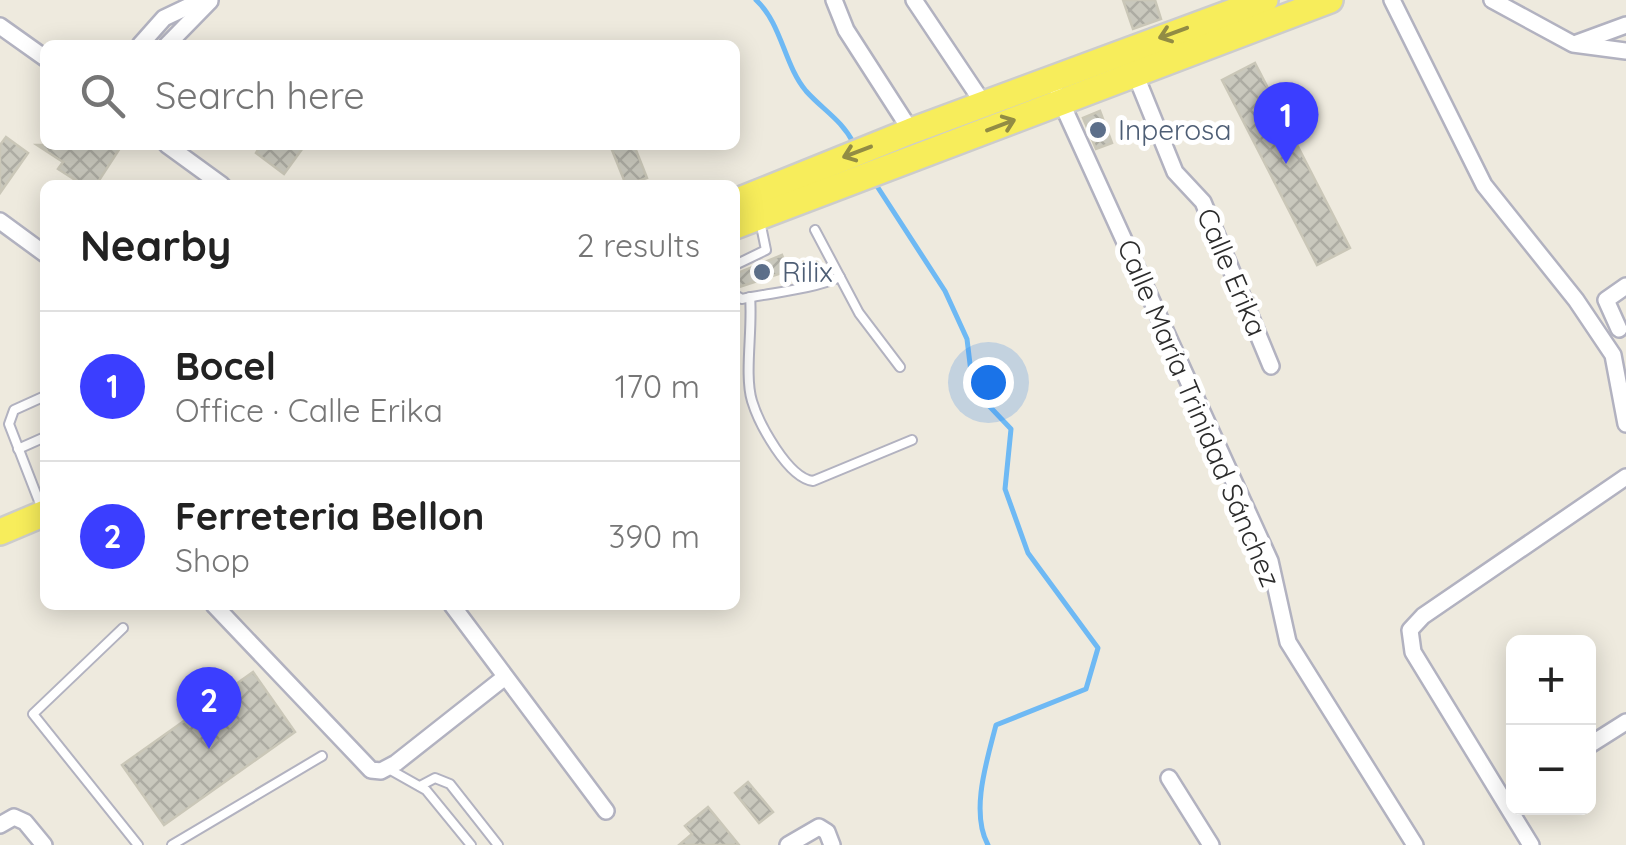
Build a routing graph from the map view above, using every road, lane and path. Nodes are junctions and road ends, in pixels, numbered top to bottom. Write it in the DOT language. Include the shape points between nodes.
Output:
graph roads {
  1 [pos="202,0"];
  2 [pos="212,0"];
  3 [pos="834,0"];
  4 [pos="914,0"];
  5 [pos="1265,0"];
  6 [pos="1330,0"];
  7 [pos="1392,0"];
  8 [pos="1492,0"];
  9 [pos="1221,7"];
  10 [pos="1626,25"];
  11 [pos="0,26"];
  12 [pos="144,40"];
  13 [pos="173,40"];
  14 [pos="1573,44"];
  15 [pos="1626,51"];
  16 [pos="40,54"];
  17 [pos="1136,76"];
  18 [pos="1056,90"];
  19 [pos="984,103"];
  20 [pos="905,133"];
  21 [pos="174,150"];
  22 [pos="820,179"];
  23 [pos="215,180"];
  24 [pos="740,201"];
  25 [pos="747,221"];
  26 [pos="0,222"];
  27 [pos="815,230"];
  28 [pos="40,250"];
  29 [pos="740,263"];
  30 [pos="840,277"];
  31 [pos="1626,286"];
  32 [pos="740,297"];
  33 [pos="750,298"];
  34 [pos="1623,327"];
  35 [pos="1601,337"];
  36 [pos="1620,358"];
  37 [pos="1271,366"];
  38 [pos="900,368"];
  39 [pos="40,398"];
  40 [pos="1626,424"];
  41 [pos="40,439"];
  42 [pos="912,440"];
  43 [pos="18,449"];
  44 [pos="1626,476"];
  45 [pos="40,503"];
  46 [pos="40,515"];
  47 [pos="0,532"];
  48 [pos="219,610"];
  49 [pos="456,610"];
  50 [pos="123,628"];
  51 [pos="505,678"];
  52 [pos="1626,722"];
  53 [pos="1596,741"];
  54 [pos="322,756"];
  55 [pos="387,768"];
  56 [pos="1169,778"];
  57 [pos="420,786"];
  58 [pos="1506,794"];
  59 [pos="606,811"];
  60 [pos="1517,815"];
  61 [pos="0,826"];
  62 [pos="44,845"];
  63 [pos="138,845"];
  64 [pos="172,845"];
  65 [pos="471,845"];
  66 [pos="498,845"];
  67 [pos="788,845"];
  68 [pos="832,845"];
  69 [pos="1210,845"];
  70 [pos="1414,845"];
  71 [pos="1531,845"];
  1 -- 12 [label="street" via="164,18"];
  2 -- 13 [label="street"];
  3 -- 20 [label="street"];
  4 -- 19 [label="street"];
  5 -- 9 [label="main road"];
  6 -- 17 [label="main road"];
  7 -- 35 [label="street" via="1484,184"];
  8 -- 14 [label="street"];
  9 -- 18 [label="main road, one-way"];
  10 -- 14 [label="street"];
  11 -- 16 [label="street"];
  14 -- 15 [label="street"];
  17 -- 18 [label="main road"];
  17 -- 37 [label="street, Calle Erika" via="1175,172 1204,202"];
  18 -- 19 [label="main road"];
  22 -- 18 [label="main road, one-way" via="910,160"];
  18 -- 70 [label="street, Calle María Trinidad Sánchez" via="1270,561 1288,642"];
  19 -- 20 [label="main road"];
  20 -- 22 [label="main road, one-way"];
  21 -- 23 [label="street"];
  22 -- 24 [label="main road"];
  22 -- 25 [label="main road"];
  25 -- 29 [label="lane" via="766,250"];
  26 -- 28 [label="street"];
  27 -- 30 [label="lane"];
  30 -- 33 [label="lane"];
  30 -- 38 [label="lane"];
  31 -- 34 [label="street" via="1606,300"];
  32 -- 33 [label="lane"];
  33 -- 42 [label="lane" via="752,400 804,480"];
  34 -- 35 [label="street"];
  35 -- 36 [label="street"];
  36 -- 40 [label="street"];
  39 -- 43 [label="lane" via="10,417"];
  41 -- 43 [label="lane"];
  43 -- 45 [label="lane"];
  44 -- 58 [label="street" via="1410,630 1413,652"];
  46 -- 47 [label="main road"];
  48 -- 55 [label="street" via="371,770"];
  49 -- 51 [label="street"];
  50 -- 63 [label="lane" via="33,714"];
  51 -- 55 [label="street"];
  51 -- 59 [label="street"];
  52 -- 53 [label="street"];
  54 -- 64 [label="lane"];
  55 -- 57 [label="lane"];
  56 -- 69 [label="street"];
  57 -- 65 [label="lane"];
  57 -- 66 [label="lane" via="434,778 450,784"];
  60 -- 71 [label="street"];
  61 -- 62 [label="street" via="14,817"];
  67 -- 68 [label="street" via="819,826"];
}
